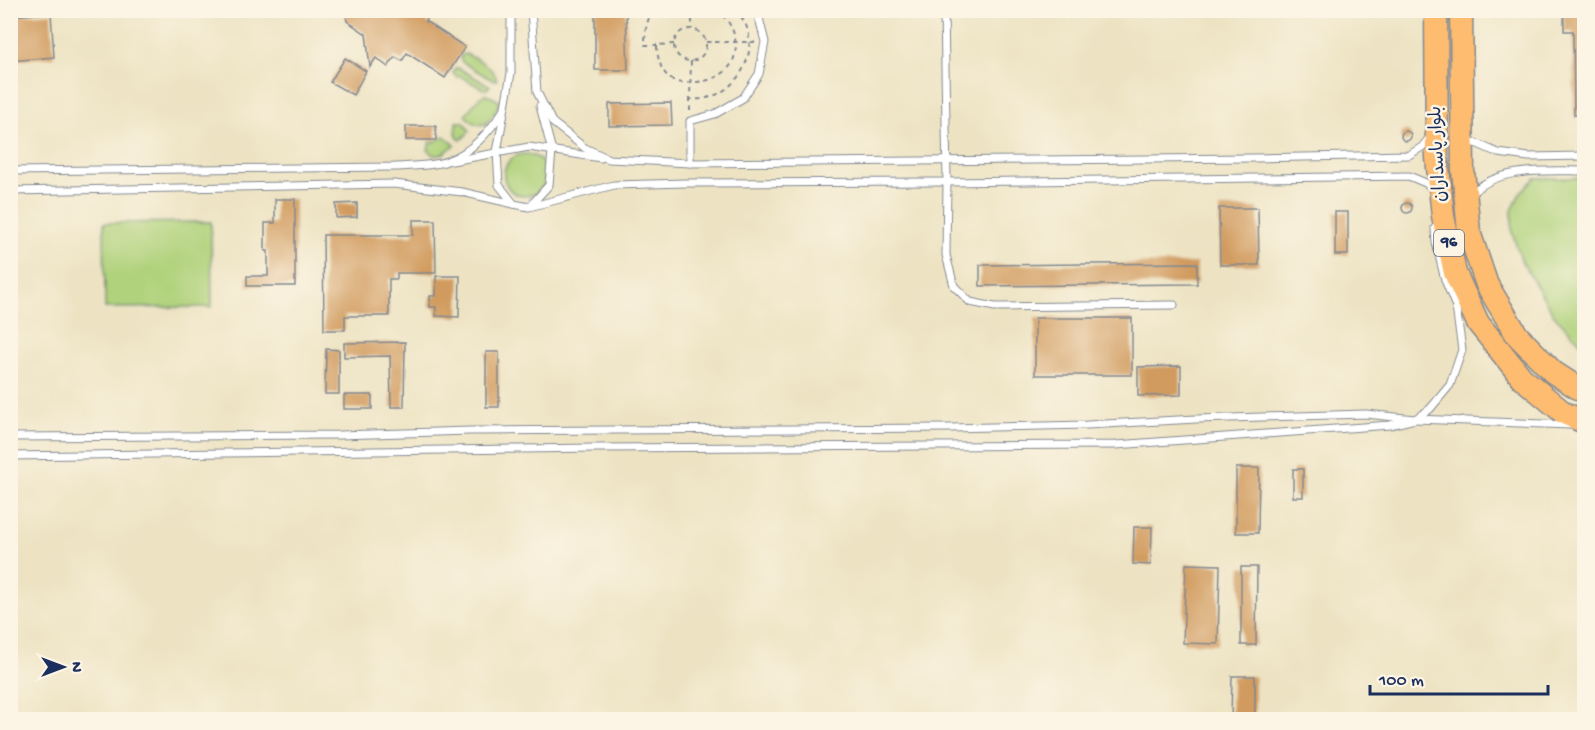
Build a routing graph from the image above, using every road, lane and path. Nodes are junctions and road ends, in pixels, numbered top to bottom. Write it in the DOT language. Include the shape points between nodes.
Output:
graph roads {
  1 [pos="511,10"];
  2 [pos="531,10"];
  3 [pos="653,10"];
  4 [pos="692,10"];
  5 [pos="716,10"];
  6 [pos="737,10"];
  7 [pos="755,10"];
  8 [pos="948,10"];
  9 [pos="1436,10"];
  10 [pos="1461,10"];
  11 [pos="944,14"];
  12 [pos="692,29"];
  13 [pos="706,42"];
  14 [pos="736,42"];
  15 [pos="750,42"];
  16 [pos="765,42"];
  17 [pos="675,44"];
  18 [pos="657,45"];
  19 [pos="691,61"];
  20 [pos="690,82"];
  21 [pos="537,92"];
  22 [pos="690,99"];
  23 [pos="506,106"];
  24 [pos="690,121"];
  25 [pos="1462,126"];
  26 [pos="1437,130"];
  27 [pos="552,151"];
  28 [pos="497,152"];
  29 [pos="1408,154"];
  30 [pos="1584,156"];
  31 [pos="1437,158"];
  32 [pos="609,159"];
  33 [pos="946,160"];
  34 [pos="445,162"];
  35 [pos="690,163"];
  36 [pos="10,171"];
  37 [pos="1584,171"];
  38 [pos="947,182"];
  39 [pos="10,191"];
  40 [pos="1441,199"];
  41 [pos="1466,200"];
  42 [pos="514,204"];
  43 [pos="529,207"];
  44 [pos="1174,305"];
  45 [pos="1584,392"];
  46 [pos="1415,419"];
  47 [pos="1584,424"];
  48 [pos="10,437"];
  49 [pos="10,456"];
  1 -- 23 [label="lane" via="512,73"];
  2 -- 21 [label="lane"];
  3 -- 18 [label="path" via="645,45"];
  4 -- 12 [label="path"];
  5 -- 14 [label="path" via="732,29"];
  6 -- 15 [label="path"];
  7 -- 16 [label="lane"];
  8 -- 11 [label="lane"];
  9 -- 26 [label="highway, بلوار پاسداران / 96"];
  10 -- 25 [label="highway, بلوار پاسداران / 96"];
  11 -- 33 [label="lane"];
  12 -- 13 [label="path" via="699,31"];
  12 -- 17 [label="path" via="678,35"];
  13 -- 14 [label="path"];
  13 -- 19 [label="path" via="704,54"];
  14 -- 15 [label="path"];
  14 -- 20 [label="path" via="736,52 724,73 706,81"];
  15 -- 16 [label="path"];
  15 -- 22 [label="path" via="744,67 728,88 698,100"];
  16 -- 24 [label="lane" via="759,74 743,98 715,114"];
  17 -- 18 [label="path"];
  17 -- 19 [label="path" via="680,57"];
  18 -- 20 [label="path" via="665,74 674,81"];
  19 -- 20 [label="path"];
  20 -- 22 [label="path"];
  21 -- 27 [label="lane"];
  21 -- 32 [label="lane" via="552,122 585,148"];
  22 -- 24 [label="path"];
  23 -- 28 [label="lane"];
  23 -- 34 [label="lane" via="470,149"];
  24 -- 35 [label="lane"];
  25 -- 30 [label="lane" via="1471,141 1498,153"];
  25 -- 41 [label="highway, بلوار پاسداران / 96"];
  26 -- 29 [label="lane" via="1422,147"];
  26 -- 31 [label="highway, بلوار پاسداران / 96"];
  27 -- 28 [label="lane" via="529,147"];
  27 -- 32 [label="lane"];
  27 -- 43 [label="lane" via="549,185"];
  28 -- 34 [label="lane"];
  28 -- 42 [label="lane" via="499,185"];
  29 -- 31 [label="lane"];
  29 -- 33 [label="lane"];
  31 -- 40 [label="highway, بلوار پاسداران / 96"];
  32 -- 35 [label="lane"];
  33 -- 35 [label="lane"];
  33 -- 38 [label="lane"];
  34 -- 36 [label="lane" via="395,167"];
  37 -- 41 [label="lane" via="1521,172 1478,186"];
  38 -- 40 [label="lane" via="1408,176 1428,184"];
  38 -- 43 [label="lane" via="614,185"];
  38 -- 44 [label="lane" via="946,255 954,286 970,302 995,307"];
  39 -- 42 [label="lane" via="394,184 462,192"];
  40 -- 46 [label="lane" via="1434,216 1436,243 1455,307 1462,350 1450,385 1430,409"];
  40 -- 47 [label="highway, بلوار پاسداران / 96" via="1455,273 1478,323 1522,378 1564,413"];
  41 -- 45 [label="highway, بلوار پاسداران / 96" via="1469,231 1487,285 1517,335 1554,372"];
  42 -- 43 [label="lane"];
  46 -- 47 [label="lane"];
  46 -- 48 [label="lane" via="1366,414 950,428"];
  46 -- 49 [label="lane" via="1378,426 1116,445"];
}
